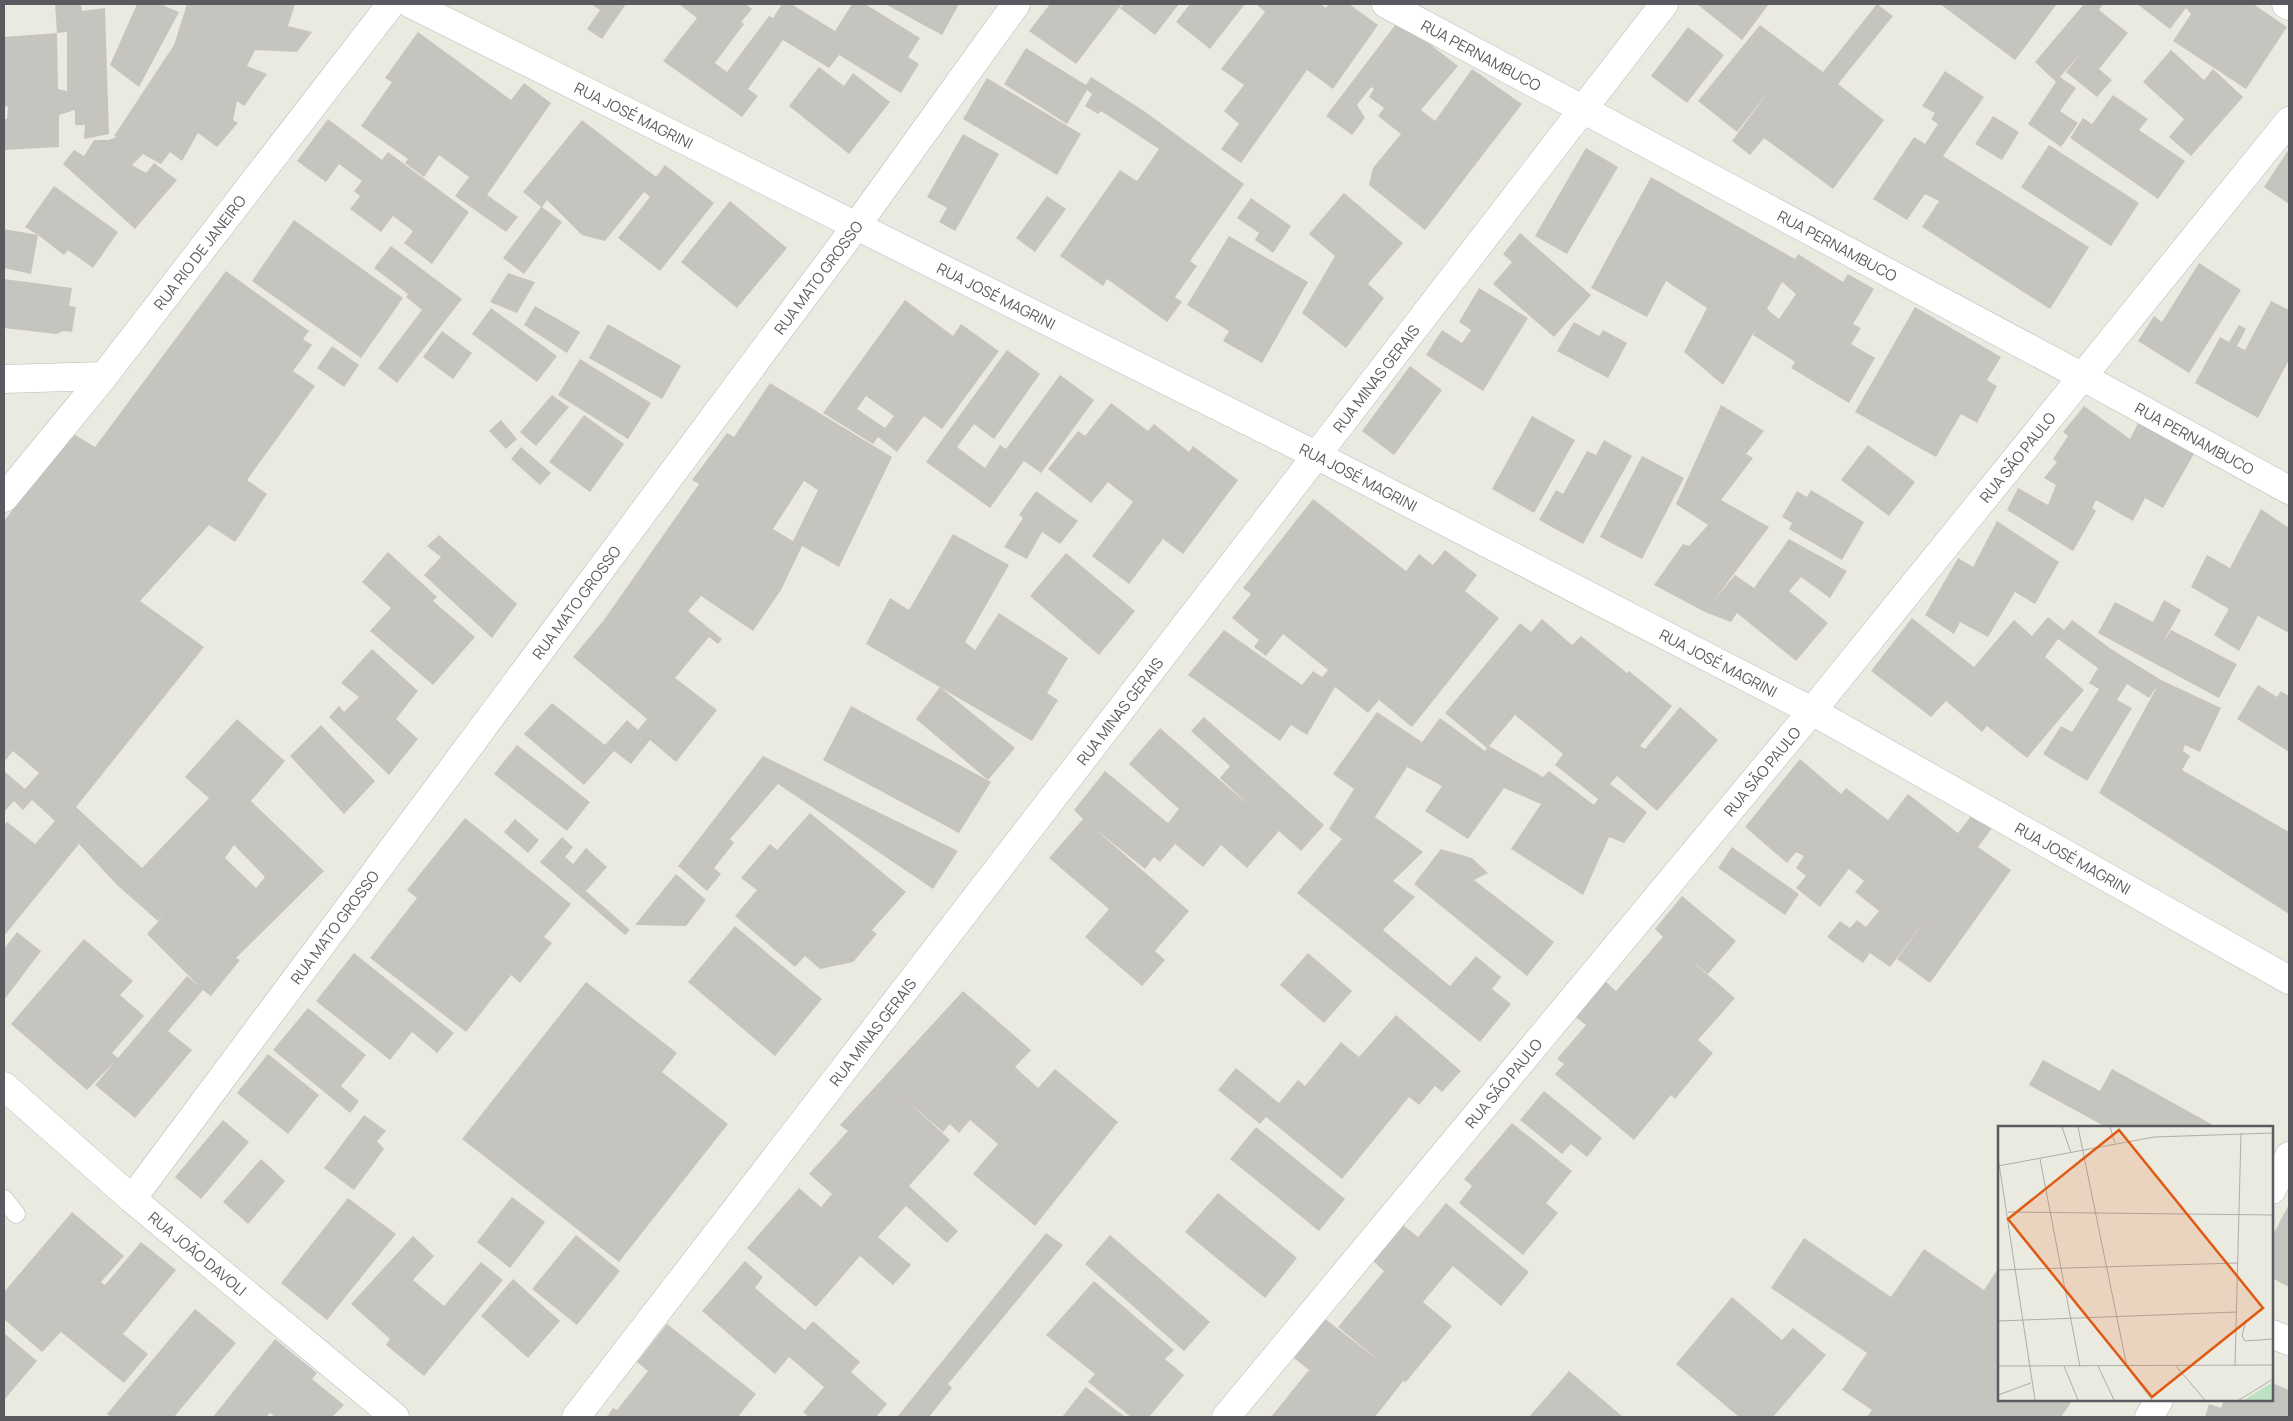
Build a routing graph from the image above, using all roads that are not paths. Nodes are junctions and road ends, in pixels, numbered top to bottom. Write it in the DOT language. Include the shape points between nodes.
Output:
graph roads {
  1 [pos="390,4"];
  2 [pos="411,4"];
  3 [pos="1016,4"];
  4 [pos="1386,4"];
  5 [pos="1664,4"];
  6 [pos="1583,110"];
  7 [pos="2289,121"];
  8 [pos="857,225"];
  9 [pos="104,376"];
  10 [pos="2083,377"];
  11 [pos="4,379"];
  12 [pos="1318,456"];
  13 [pos="2289,490"];
  14 [pos="4,498"];
  15 [pos="1812,711"];
  16 [pos="2289,980"];
  17 [pos="4,1086"];
  18 [pos="2289,1156"];
  19 [pos="2273,1188"];
  20 [pos="4,1198"];
  21 [pos="132,1199"];
  22 [pos="16,1214"];
  23 [pos="2273,1334"];
  24 [pos="2289,1341"];
  25 [pos="2158,1401"];
  26 [pos="395,1417"];
  27 [pos="576,1417"];
  28 [pos="1226,1417"];
  29 [pos="2149,1417"];
  1 -- 9 [label="street, RUA RIO DE JANEIRO"];
  2 -- 8 [label="street, RUA JOSÉ MAGRINI"];
  3 -- 8 [label="street, RUA MATO GROSSO"];
  4 -- 6 [label="street, RUA PERNAMBUCO"];
  5 -- 6 [label="street, RUA MINAS GERAIS"];
  6 -- 10 [label="street, RUA PERNAMBUCO"];
  6 -- 12 [label="street, RUA MINAS GERAIS"];
  7 -- 10 [label="street, RUA SÃO PAULO"];
  8 -- 12 [label="street, RUA JOSÉ MAGRINI"];
  8 -- 21 [label="street, RUA MATO GROSSO"];
  9 -- 11 [label="street"];
  9 -- 14 [label="street, RUA RIO DE JANEIRO"];
  10 -- 13 [label="street, RUA PERNAMBUCO"];
  10 -- 15 [label="street, RUA SÃO PAULO"];
  12 -- 15 [label="street, RUA JOSÉ MAGRINI"];
  12 -- 27 [label="street, RUA MINAS GERAIS"];
  15 -- 16 [label="street, RUA JOSÉ MAGRINI"];
  15 -- 28 [label="street, RUA SÃO PAULO"];
  17 -- 21 [label="street, RUA JOÃO DAVOLI"];
  18 -- 19 [label="street"];
  20 -- 22 [label="lane"];
  21 -- 26 [label="street, RUA JOÃO DAVOLI"];
  23 -- 24 [label="street"];
  25 -- 29 [label="street"];
}
